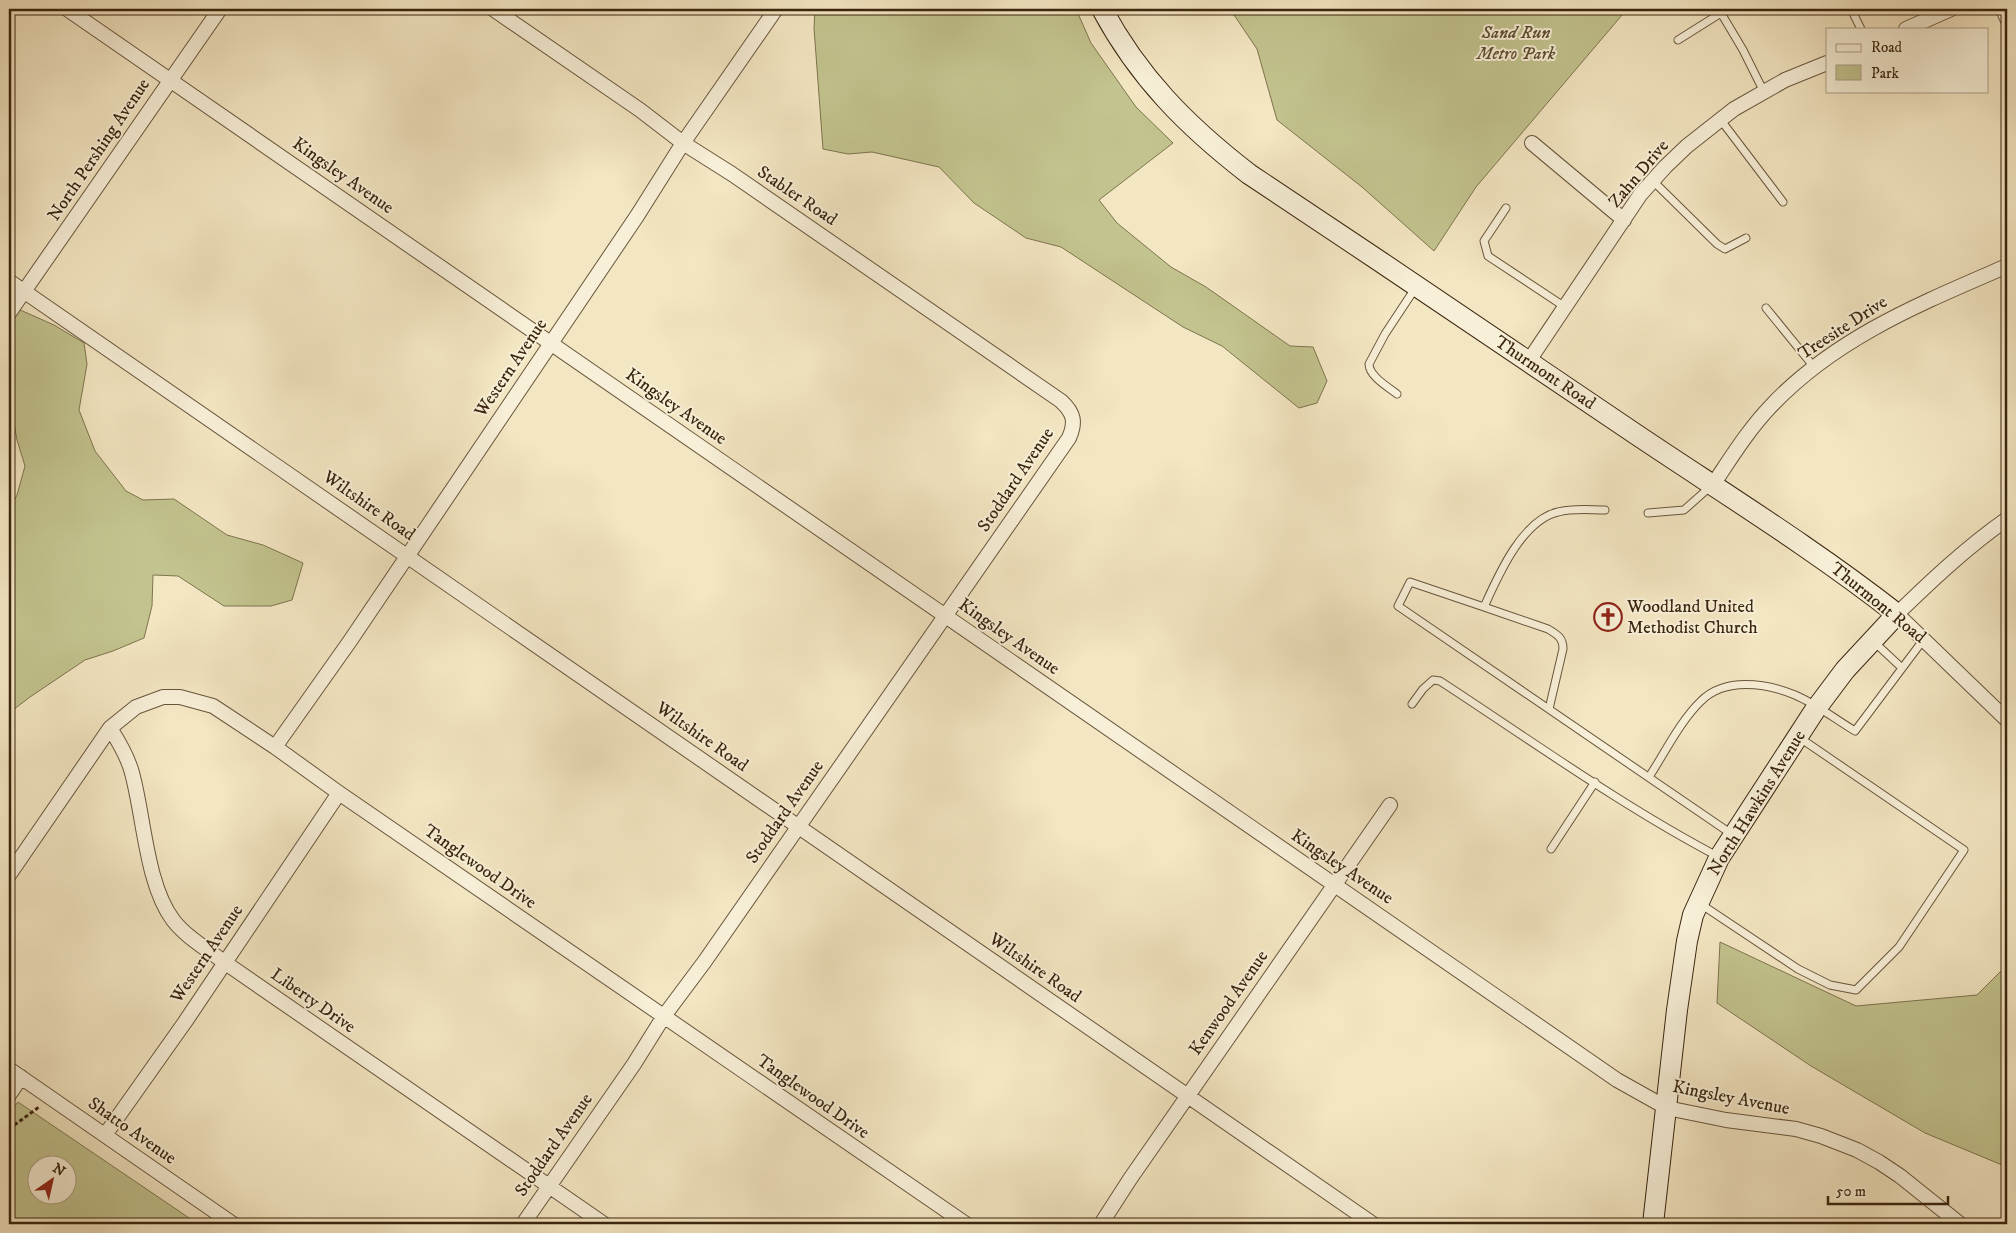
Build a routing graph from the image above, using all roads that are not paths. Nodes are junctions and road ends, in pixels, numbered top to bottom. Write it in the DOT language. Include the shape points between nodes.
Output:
graph roads {
  1 [pos="68,9"];
  2 [pos="220,9"];
  3 [pos="493,9"];
  4 [pos="776,9"];
  5 [pos="1102,9"];
  6 [pos="1851,9"];
  7 [pos="1951,9"];
  8 [pos="1999,9"];
  9 [pos="2007,27"];
  10 [pos="1860,28"];
  11 [pos="1908,28"];
  12 [pos="1678,40"];
  13 [pos="1826,63"];
  14 [pos="170,80"];
  15 [pos="1764,92"];
  16 [pos="1720,119"];
  17 [pos="683,143"];
  18 [pos="1532,143"];
  19 [pos="1653,180"];
  20 [pos="1783,202"];
  21 [pos="1506,208"];
  22 [pos="1624,220"];
  23 [pos="1746,238"];
  24 [pos="2007,266"];
  25 [pos="9,281"];
  26 [pos="1416,286"];
  27 [pos="24,291"];
  28 [pos="1566,307"];
  29 [pos="1766,308"];
  30 [pos="9,313"];
  31 [pos="550,342"];
  32 [pos="1528,362"];
  33 [pos="1814,367"];
  34 [pos="1397,394"];
  35 [pos="1073,421"];
  36 [pos="1712,486"];
  37 [pos="1605,510"];
  38 [pos="1648,513"];
  39 [pos="2007,519"];
  40 [pos="407,556"];
  41 [pos="1484,607"];
  42 [pos="1897,614"];
  43 [pos="945,616"];
  44 [pos="1924,639"];
  45 [pos="1872,640"];
  46 [pos="1902,668"];
  47 [pos="1412,704"];
  48 [pos="1817,708"];
  49 [pos="1549,710"];
  50 [pos="2007,720"];
  51 [pos="110,728"];
  52 [pos="1798,736"];
  53 [pos="275,747"];
  54 [pos="1649,777"];
  55 [pos="1595,782"];
  56 [pos="339,793"];
  57 [pos="1390,804"];
  58 [pos="798,826"];
  59 [pos="1733,835"];
  60 [pos="1551,849"];
  61 [pos="1719,858"];
  62 [pos="9,875"];
  63 [pos="1334,884"];
  64 [pos="1698,903"];
  65 [pos="224,962"];
  66 [pos="664,1016"];
  67 [pos="9,1069"];
  68 [pos="20,1077"];
  69 [pos="9,1095"];
  70 [pos="1188,1096"];
  71 [pos="1667,1108"];
  72 [pos="105,1135"];
  73 [pos="549,1186"];
  74 [pos="233,1224"];
  75 [pos="523,1224"];
  76 [pos="604,1224"];
  77 [pos="966,1224"];
  78 [pos="1100,1224"];
  79 [pos="1373,1224"];
  80 [pos="1653,1224"];
  81 [pos="1960,1224"];
  1 -- 14 [label="street, Kingsley Avenue"];
  2 -- 14 [label="street, North Pershing Avenue"];
  3 -- 17 [label="street, Stabler Road"];
  4 -- 17 [label="street, Western Avenue"];
  5 -- 26 [label="street, Thurmont Road" via="1139,69 1190,126 1249,174"];
  6 -- 10 [label="lane"];
  7 -- 11 [label="street"];
  8 -- 9 [label="lane"];
  12 -- 15 [label="lane" via="1721,13"];
  13 -- 15 [label="street, Zahn Drive"];
  14 -- 27 [label="street, North Pershing Avenue"];
  14 -- 31 [label="street, Kingsley Avenue"];
  15 -- 16 [label="street, Zahn Drive"];
  16 -- 19 [label="street, Zahn Drive"];
  16 -- 20 [label="lane"];
  17 -- 31 [label="street, Western Avenue"];
  17 -- 35 [label="street, Stabler Road" via="1061,401 1070,409"];
  18 -- 22 [label="street"];
  19 -- 22 [label="street, Zahn Drive"];
  19 -- 23 [label="lane" via="1725,249"];
  21 -- 28 [label="lane" via="1484,241 1488,256"];
  22 -- 28 [label="street, Zahn Drive"];
  24 -- 33 [label="street, Treesite Drive" via="1900,313 1862,333"];
  25 -- 27 [label="street, Wiltshire Road"];
  26 -- 32 [label="street, Thurmont Road"];
  26 -- 34 [label="lane" via="1369,364 1377,378"];
  27 -- 30 [label="street, North Pershing Avenue"];
  27 -- 40 [label="street, Wiltshire Road"];
  28 -- 32 [label="street, Zahn Drive"];
  29 -- 33 [label="lane"];
  31 -- 40 [label="street, Western Avenue"];
  31 -- 43 [label="street, Kingsley Avenue"];
  32 -- 36 [label="street, Thurmont Road"];
  33 -- 36 [label="street, Treesite Drive" via="1789,388 1746,435"];
  35 -- 43 [label="street, Stoddard Avenue" via="1069,438"];
  36 -- 38 [label="lane" via="1684,510"];
  36 -- 42 [label="street, Thurmont Road" via="1855,581"];
  37 -- 41 [label="lane" via="1558,512 1543,518 1511,552"];
  39 -- 42 [label="street, North Hawkins Avenue" via="1942,570"];
  40 -- 53 [label="street, Western Avenue"];
  40 -- 58 [label="street, Wiltshire Road"];
  41 -- 49 [label="lane" via="1558,634 1563,641"];
  41 -- 49 [label="lane" via="1410,582 1398,606"];
  42 -- 44 [label="street, Thurmont Road"];
  42 -- 45 [label="street, North Hawkins Avenue"];
  43 -- 58 [label="street, Stoddard Avenue"];
  43 -- 63 [label="street, Kingsley Avenue"];
  44 -- 46 [label="lane"];
  44 -- 50 [label="street, Thurmont Road"];
  45 -- 46 [label="lane"];
  45 -- 48 [label="street, North Hawkins Avenue"];
  46 -- 48 [label="lane" via="1855,730"];
  47 -- 55 [label="lane" via="1433,680 1440,681"];
  48 -- 52 [label="street, North Hawkins Avenue"];
  48 -- 54 [label="lane" via="1779,690 1744,685 1722,687 1693,710"];
  49 -- 54 [label="lane"];
  51 -- 53 [label="street, Tanglewood Drive" via="136,707 163,698 180,697 213,706"];
  51 -- 62 [label="street, Tanglewood Drive"];
  51 -- 65 [label="street, Liberty Drive" via="132,771 156,884 165,907 181,929"];
  52 -- 59 [label="street, North Hawkins Avenue"];
  52 -- 64 [label="lane" via="1964,850 1899,947 1856,990 1830,984 1798,969"];
  53 -- 56 [label="street, Tanglewood Drive"];
  54 -- 59 [label="lane"];
  55 -- 60 [label="lane"];
  55 -- 61 [label="lane"];
  56 -- 65 [label="street, Western Avenue"];
  56 -- 66 [label="street, Tanglewood Drive"];
  57 -- 63 [label="street, Kenwood Avenue"];
  58 -- 66 [label="street, Stoddard Avenue"];
  58 -- 70 [label="street, Wiltshire Road"];
  59 -- 61 [label="street, North Hawkins Avenue"];
  61 -- 64 [label="street, North Hawkins Avenue"];
  63 -- 70 [label="street, Kenwood Avenue"];
  63 -- 71 [label="street, Kingsley Avenue" via="1617,1080"];
  64 -- 71 [label="street, North Hawkins Avenue" via="1687,941"];
  65 -- 72 [label="street, Western Avenue"];
  65 -- 73 [label="street, Liberty Drive"];
  66 -- 73 [label="street, Stoddard Avenue"];
  66 -- 77 [label="street, Tanglewood Drive"];
  67 -- 68 [label="street, Shatto Avenue"];
  68 -- 69 [label="street"];
  68 -- 72 [label="street, Shatto Avenue"];
  70 -- 78 [label="street, Kenwood Avenue"];
  70 -- 79 [label="street, Wiltshire Road"];
  71 -- 80 [label="street, North Hawkins Avenue"];
  71 -- 81 [label="street, Kingsley Avenue" via="1796,1129 1858,1150 1900,1176"];
  72 -- 74 [label="street, Shatto Avenue"];
  73 -- 75 [label="street, Stoddard Avenue"];
  73 -- 76 [label="street, Liberty Drive"];
}
